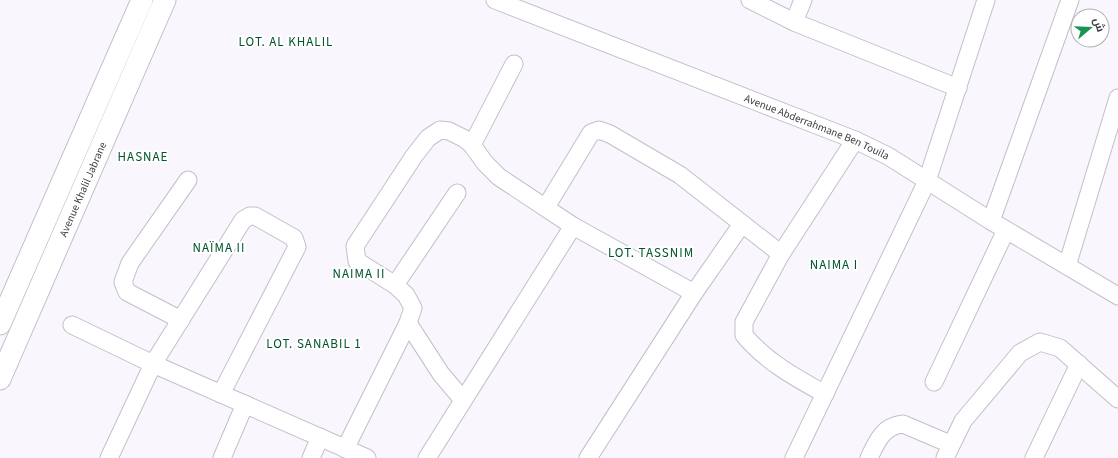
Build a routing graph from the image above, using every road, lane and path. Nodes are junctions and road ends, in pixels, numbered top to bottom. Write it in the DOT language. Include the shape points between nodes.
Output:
graph roads {
  1 [pos="142,0"];
  2 [pos="165,0"];
  3 [pos="495,0"];
  4 [pos="750,0"];
  5 [pos="803,0"];
  6 [pos="986,0"];
  7 [pos="1070,0"];
  8 [pos="794,22"];
  9 [pos="514,64"];
  10 [pos="958,88"];
  11 [pos="1118,98"];
  12 [pos="855,140"];
  13 [pos="472,145"];
  14 [pos="188,180"];
  15 [pos="927,181"];
  16 [pos="457,193"];
  17 [pos="546,207"];
  18 [pos="991,221"];
  19 [pos="742,224"];
  20 [pos="573,226"];
  21 [pos="1006,230"];
  22 [pos="781,254"];
  23 [pos="1067,266"];
  24 [pos="394,285"];
  25 [pos="694,293"];
  26 [pos="1118,296"];
  27 [pos="181,320"];
  28 [pos="408,323"];
  29 [pos="0,324"];
  30 [pos="72,325"];
  31 [pos="154,364"];
  32 [pos="1079,364"];
  33 [pos="0,379"];
  34 [pos="934,382"];
  35 [pos="221,394"];
  36 [pos="825,394"];
  37 [pos="1118,399"];
  38 [pos="463,400"];
  39 [pos="245,404"];
  40 [pos="320,437"];
  41 [pos="345,449"];
  42 [pos="947,451"];
  43 [pos="109,458"];
  44 [pos="222,458"];
  45 [pos="312,458"];
  46 [pos="367,458"];
  47 [pos="427,458"];
  48 [pos="588,458"];
  49 [pos="794,458"];
  50 [pos="869,458"];
  51 [pos="1034,458"];
  1 -- 29 [label="main road, Avenue Khalil Jabrane"];
  2 -- 33 [label="main road, Avenue Khalil Jabrane"];
  3 -- 12 [label="street, Avenue Abderrahmane Ben Touila"];
  4 -- 8 [label="street"];
  5 -- 8 [label="street"];
  6 -- 10 [label="street"];
  7 -- 18 [label="street"];
  8 -- 10 [label="street"];
  9 -- 13 [label="street"];
  10 -- 15 [label="street"];
  11 -- 23 [label="street"];
  12 -- 15 [label="street, Avenue Abderrahmane Ben Touila" via="888,156"];
  12 -- 22 [label="street"];
  13 -- 17 [label="street" via="499,177"];
  13 -- 24 [label="street" via="449,131 440,130 428,138 356,246 355,257 361,265"];
  14 -- 27 [label="street" via="130,263 123,282 127,292"];
  15 -- 18 [label="street, Avenue Abderrahmane Ben Touila"];
  15 -- 36 [label="street"];
  16 -- 24 [label="street"];
  17 -- 19 [label="street" via="591,133 599,130 680,175"];
  17 -- 20 [label="street"];
  18 -- 21 [label="street, Avenue Abderrahmane Ben Touila"];
  19 -- 22 [label="street"];
  19 -- 25 [label="street"];
  20 -- 25 [label="street"];
  20 -- 38 [label="street"];
  21 -- 23 [label="street, Avenue Abderrahmane Ben Touila"];
  21 -- 34 [label="street"];
  22 -- 36 [label="street" via="749,310 744,322 744,335 766,357"];
  23 -- 26 [label="street, Avenue Abderrahmane Ben Touila"];
  24 -- 28 [label="street" via="406,295 413,308"];
  25 -- 48 [label="street"];
  27 -- 31 [label="street"];
  27 -- 35 [label="street" via="243,220 255,216 294,238 297,248"];
  28 -- 38 [label="street" via="441,374"];
  28 -- 41 [label="street"];
  30 -- 31 [label="street"];
  31 -- 35 [label="street"];
  31 -- 43 [label="street"];
  32 -- 37 [label="street"];
  32 -- 42 [label="street" via="1060,348 1040,342 1030,346 1020,353 963,421"];
  32 -- 51 [label="street"];
  35 -- 39 [label="street"];
  36 -- 49 [label="street"];
  38 -- 47 [label="street"];
  39 -- 40 [label="street"];
  39 -- 44 [label="street"];
  40 -- 41 [label="street"];
  40 -- 45 [label="street"];
  41 -- 46 [label="street"];
  42 -- 50 [label="street" via="903,424 887,428"];
}
